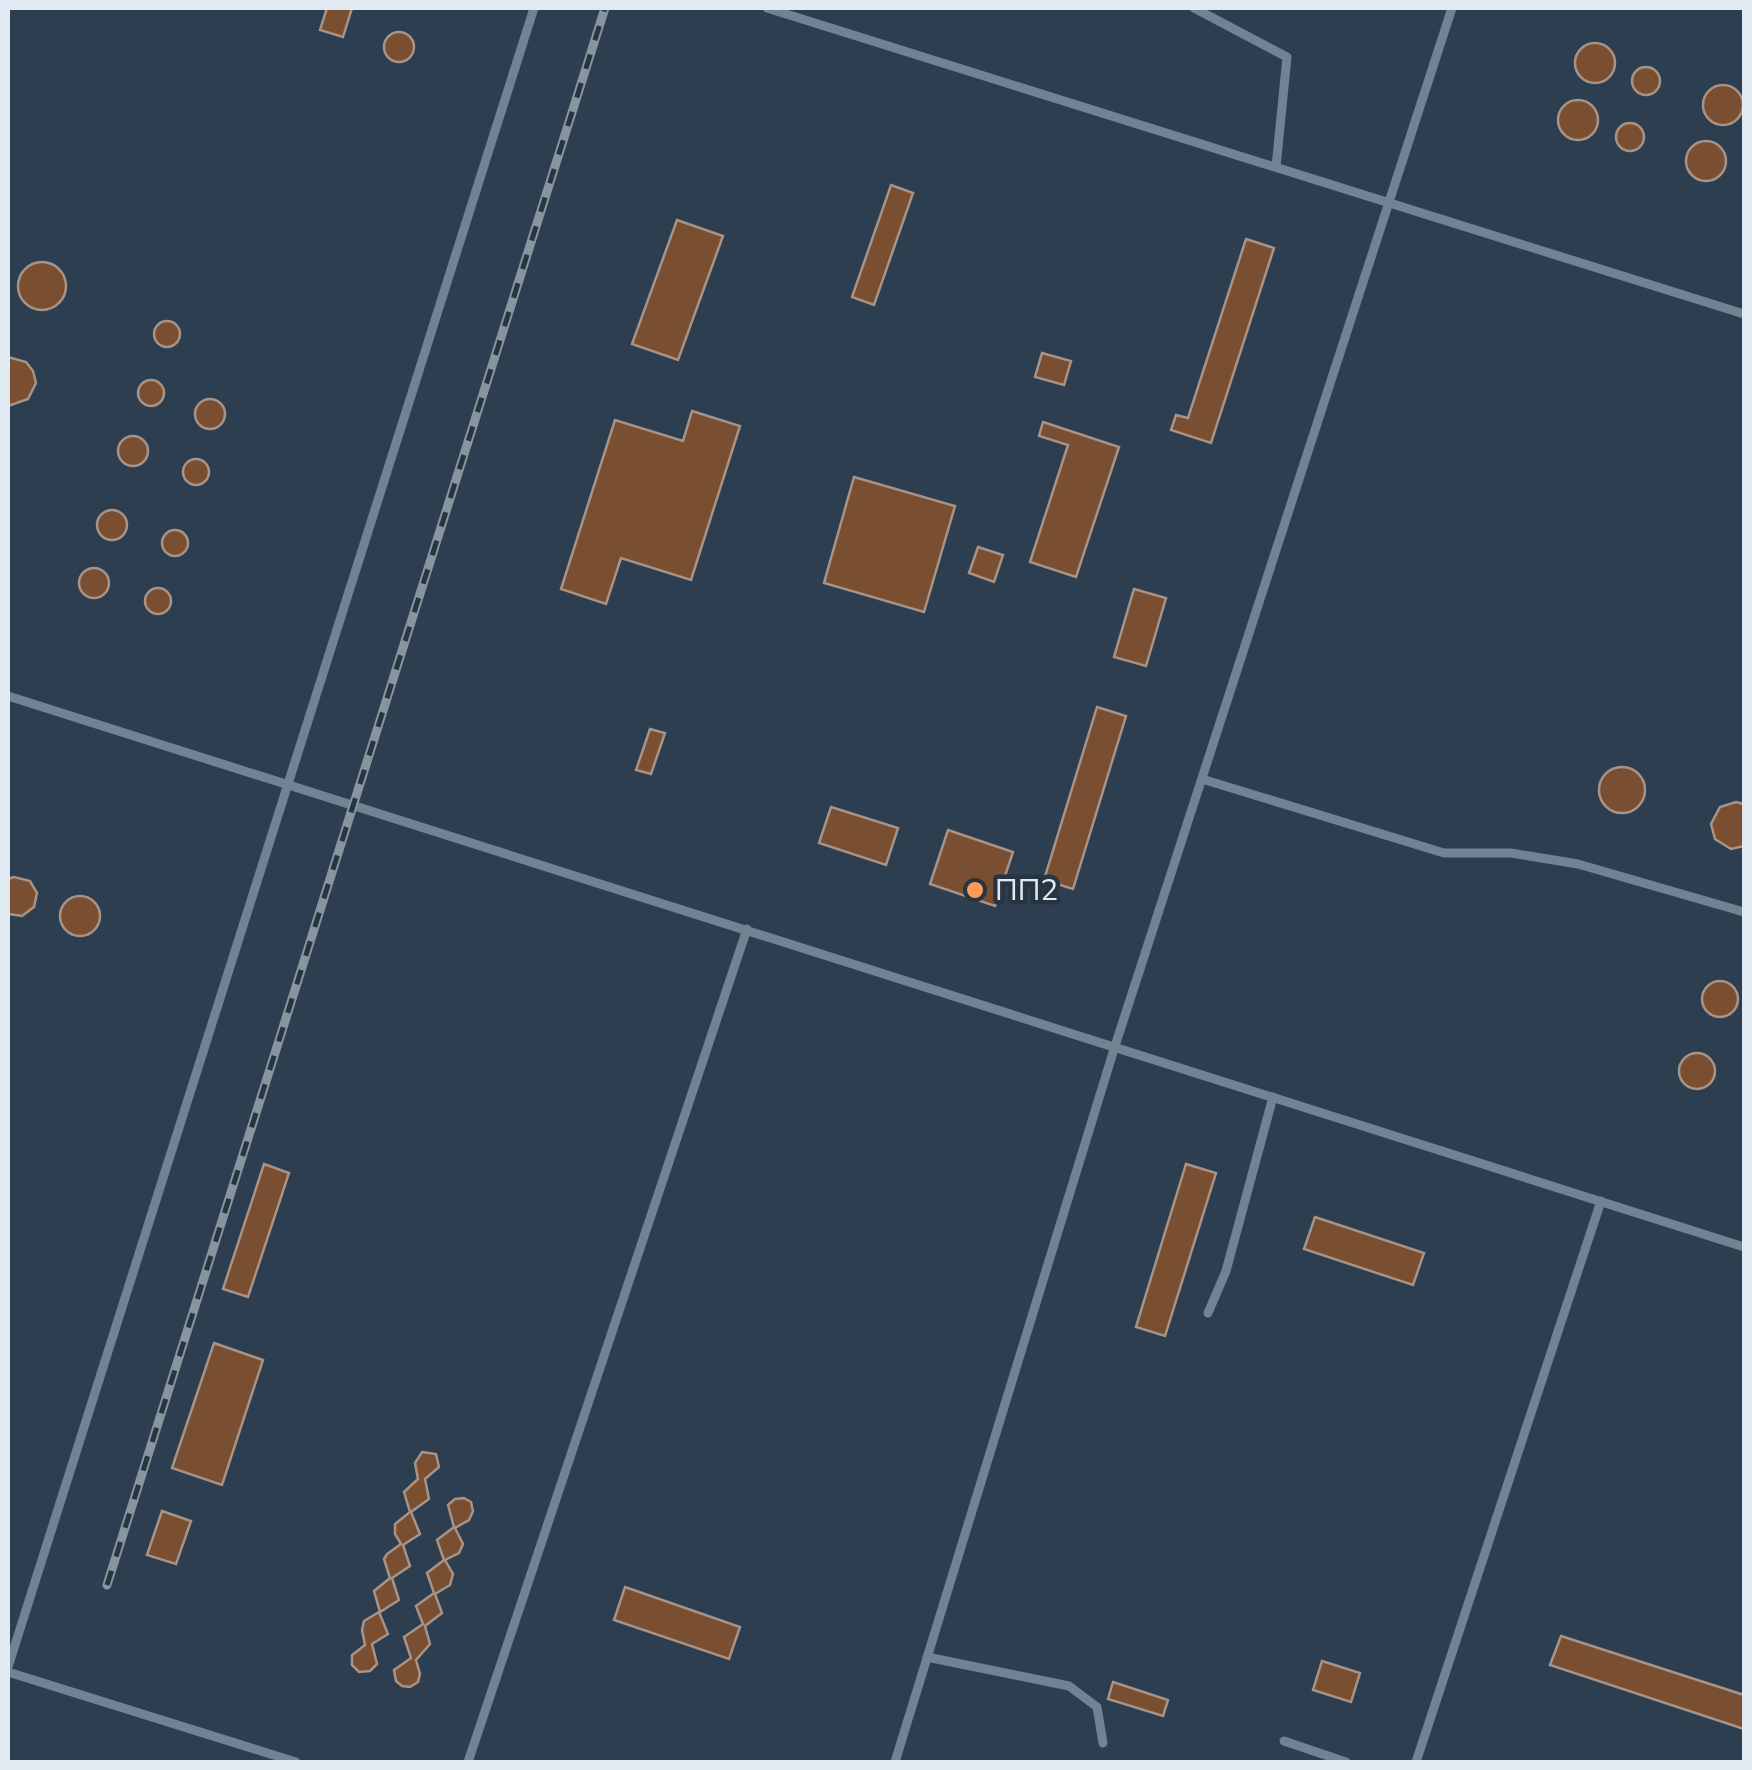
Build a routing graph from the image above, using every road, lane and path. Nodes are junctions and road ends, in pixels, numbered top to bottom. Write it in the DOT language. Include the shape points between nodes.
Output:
graph roads {
  1 [pos="534,8"];
  2 [pos="767,8"];
  3 [pos="1194,8"];
  4 [pos="1452,8"];
  5 [pos="1276,166"];
  6 [pos="1390,202"];
  7 [pos="1744,314"];
  8 [pos="8,696"];
  9 [pos="1202,780"];
  10 [pos="290,784"];
  11 [pos="1744,912"];
  12 [pos="747,929"];
  13 [pos="1115,1046"];
  14 [pos="1273,1096"];
  15 [pos="1601,1202"];
  16 [pos="1744,1247"];
  17 [pos="1208,1313"];
  18 [pos="928,1657"];
  19 [pos="8,1670"];
  20 [pos="1284,1741"];
  21 [pos="1102,1743"];
  22 [pos="296,1762"];
  23 [pos="468,1762"];
  24 [pos="895,1762"];
  25 [pos="1346,1762"];
  26 [pos="1416,1762"];
  1 -- 10 [label="lane"];
  2 -- 5 [label="lane"];
  3 -- 5 [label="lane" via="1287,57"];
  4 -- 6 [label="lane"];
  5 -- 6 [label="lane"];
  6 -- 7 [label="lane"];
  6 -- 9 [label="lane"];
  8 -- 10 [label="lane"];
  9 -- 11 [label="lane" via="1444,853 1511,853 1578,864"];
  9 -- 13 [label="lane"];
  10 -- 12 [label="lane"];
  10 -- 19 [label="lane"];
  12 -- 13 [label="lane"];
  12 -- 23 [label="lane"];
  13 -- 14 [label="lane"];
  13 -- 18 [label="lane"];
  14 -- 15 [label="lane"];
  14 -- 17 [label="lane" via="1226,1271"];
  15 -- 16 [label="lane"];
  15 -- 26 [label="lane"];
  18 -- 21 [label="lane" via="1068,1686 1098,1706"];
  18 -- 24 [label="lane"];
  19 -- 22 [label="lane"];
  20 -- 25 [label="lane"];
}
